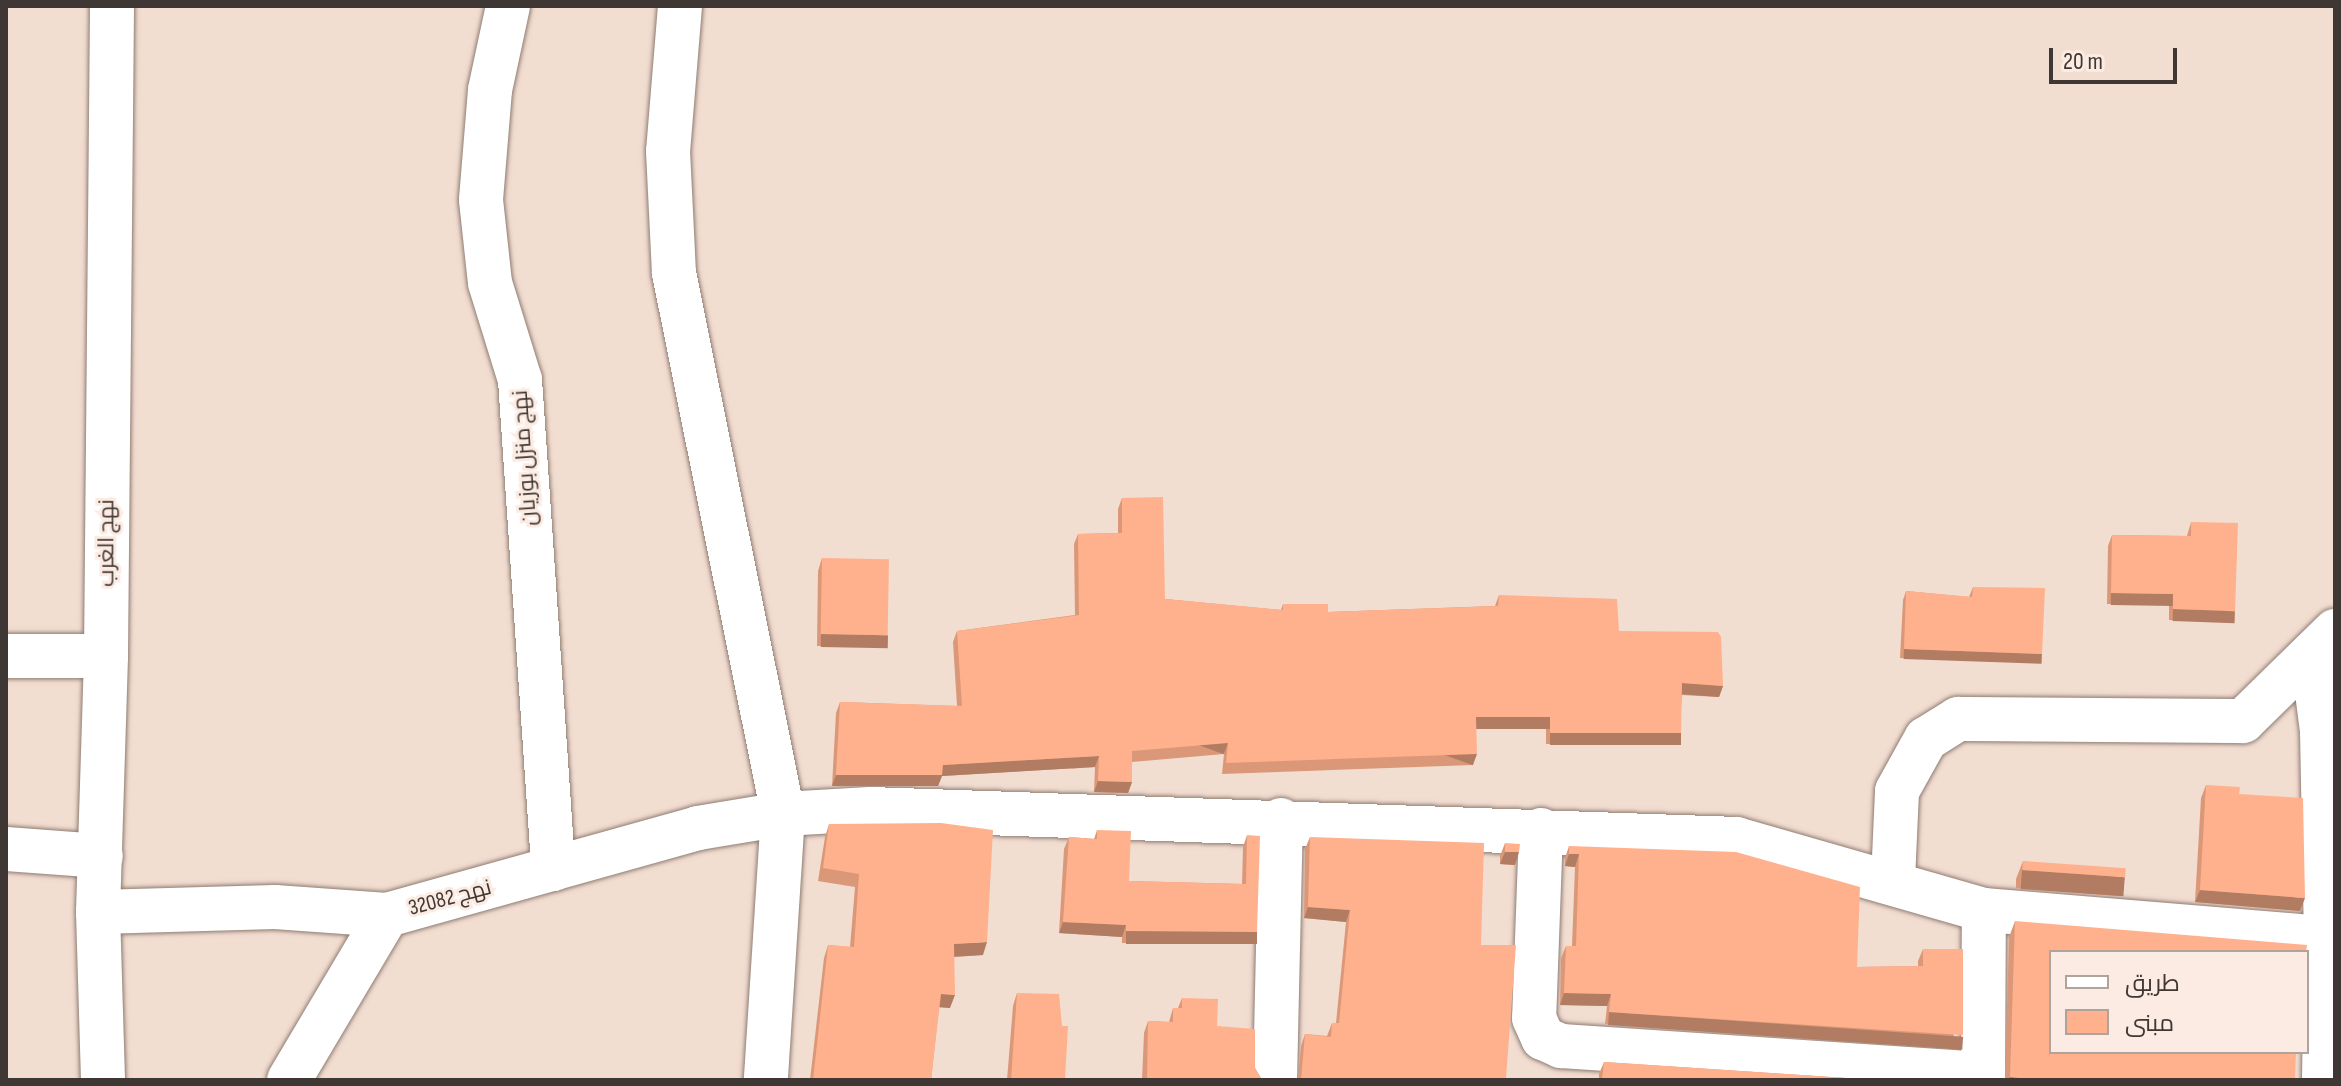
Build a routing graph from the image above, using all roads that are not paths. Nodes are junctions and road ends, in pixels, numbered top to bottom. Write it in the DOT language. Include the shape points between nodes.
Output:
graph roads {
  1 [pos="112,6"];
  2 [pos="508,6"];
  3 [pos="680,6"];
  4 [pos="2323,643"];
  5 [pos="6,656"];
  6 [pos="106,656"];
  7 [pos="783,814"];
  8 [pos="1281,820"];
  9 [pos="1541,830"];
  10 [pos="6,849"];
  11 [pos="90,855"];
  12 [pos="553,869"];
  13 [pos="1893,880"];
  14 [pos="1984,910"];
  15 [pos="98,912"];
  16 [pos="387,915"];
  17 [pos="2326,938"];
  18 [pos="1983,1077"];
  19 [pos="103,1080"];
  20 [pos="289,1080"];
  21 [pos="766,1080"];
  22 [pos="1275,1080"];
  23 [pos="2324,1080"];
  1 -- 6 [label="street, نهج الغرب"];
  2 -- 12 [label="street, نهج منزل بوزيان" via="490,90 481,200 490,283 520,380"];
  3 -- 7 [label="street" via="668,151 674,273"];
  4 -- 13 [label="street" via="2243,721 1958,719 1926,739 1897,791"];
  4 -- 17 [label="street"];
  5 -- 6 [label="street"];
  6 -- 11 [label="street, نهج الغرب"];
  7 -- 8 [label="street, نهج 32082" via="870,809"];
  7 -- 12 [label="street, نهج 32082" via="698,828"];
  7 -- 21 [label="street"];
  8 -- 9 [label="street, نهج 32082"];
  8 -- 22 [label="street"];
  9 -- 13 [label="street, نهج 32082" via="1736,839"];
  9 -- 18 [label="street" via="1534,1018 1543,1038 1561,1046"];
  10 -- 11 [label="street"];
  11 -- 15 [label="street, نهج الغرب"];
  12 -- 16 [label="street, نهج 32082"];
  13 -- 14 [label="street, نهج 32082"];
  14 -- 17 [label="street, نهج 32082"];
  14 -- 18 [label="street"];
  15 -- 16 [label="street" via="275,907"];
  15 -- 19 [label="street, نهج الغرب"];
  16 -- 20 [label="street, نهج 32082"];
  17 -- 23 [label="street"];
}
